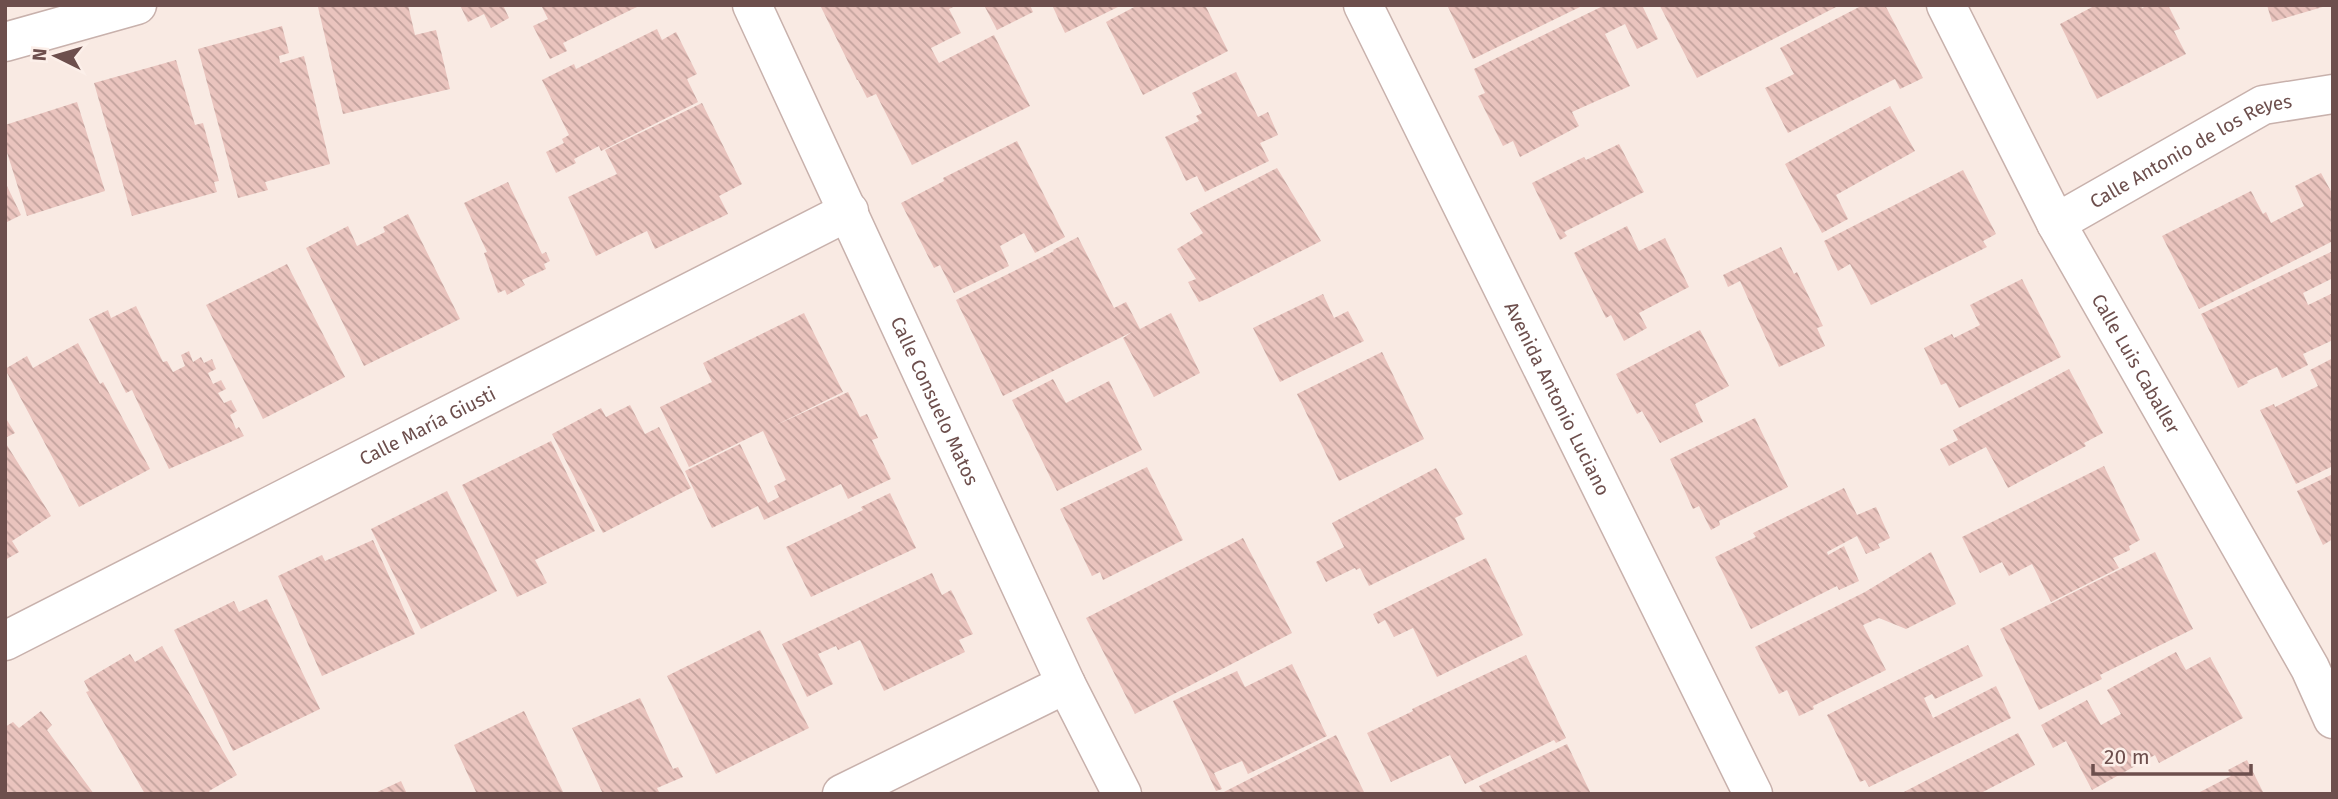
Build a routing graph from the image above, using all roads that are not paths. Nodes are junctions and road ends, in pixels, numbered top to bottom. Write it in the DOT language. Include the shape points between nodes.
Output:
graph roads {
  1 [pos="137,5"];
  2 [pos="752,5"];
  3 [pos="1363,5"];
  4 [pos="1946,5"];
  5 [pos="5,42"];
  6 [pos="2333,94"];
  7 [pos="849,211"];
  8 [pos="2056,223"];
  9 [pos="5,641"];
  10 [pos="2322,664"];
  11 [pos="1066,684"];
  12 [pos="2333,719"];
  13 [pos="842,794"];
  14 [pos="1122,794"];
  15 [pos="1753,794"];
  1 -- 5 [label="street"];
  2 -- 7 [label="street, Calle Consuelo Matos"];
  3 -- 15 [label="street, Avenida Antonio Luciano"];
  4 -- 8 [label="street, Calle Luis Caballer"];
  6 -- 8 [label="street, Calle Antonio de los Reyes" via="2263,105"];
  7 -- 9 [label="street, Calle María Giusti"];
  7 -- 11 [label="street, Calle Consuelo Matos"];
  8 -- 10 [label="street, Calle Luis Caballer"];
  10 -- 12 [label="street, Calle Luis Caballer"];
  11 -- 13 [label="street"];
  11 -- 14 [label="street, Calle Consuelo Matos"];
}
